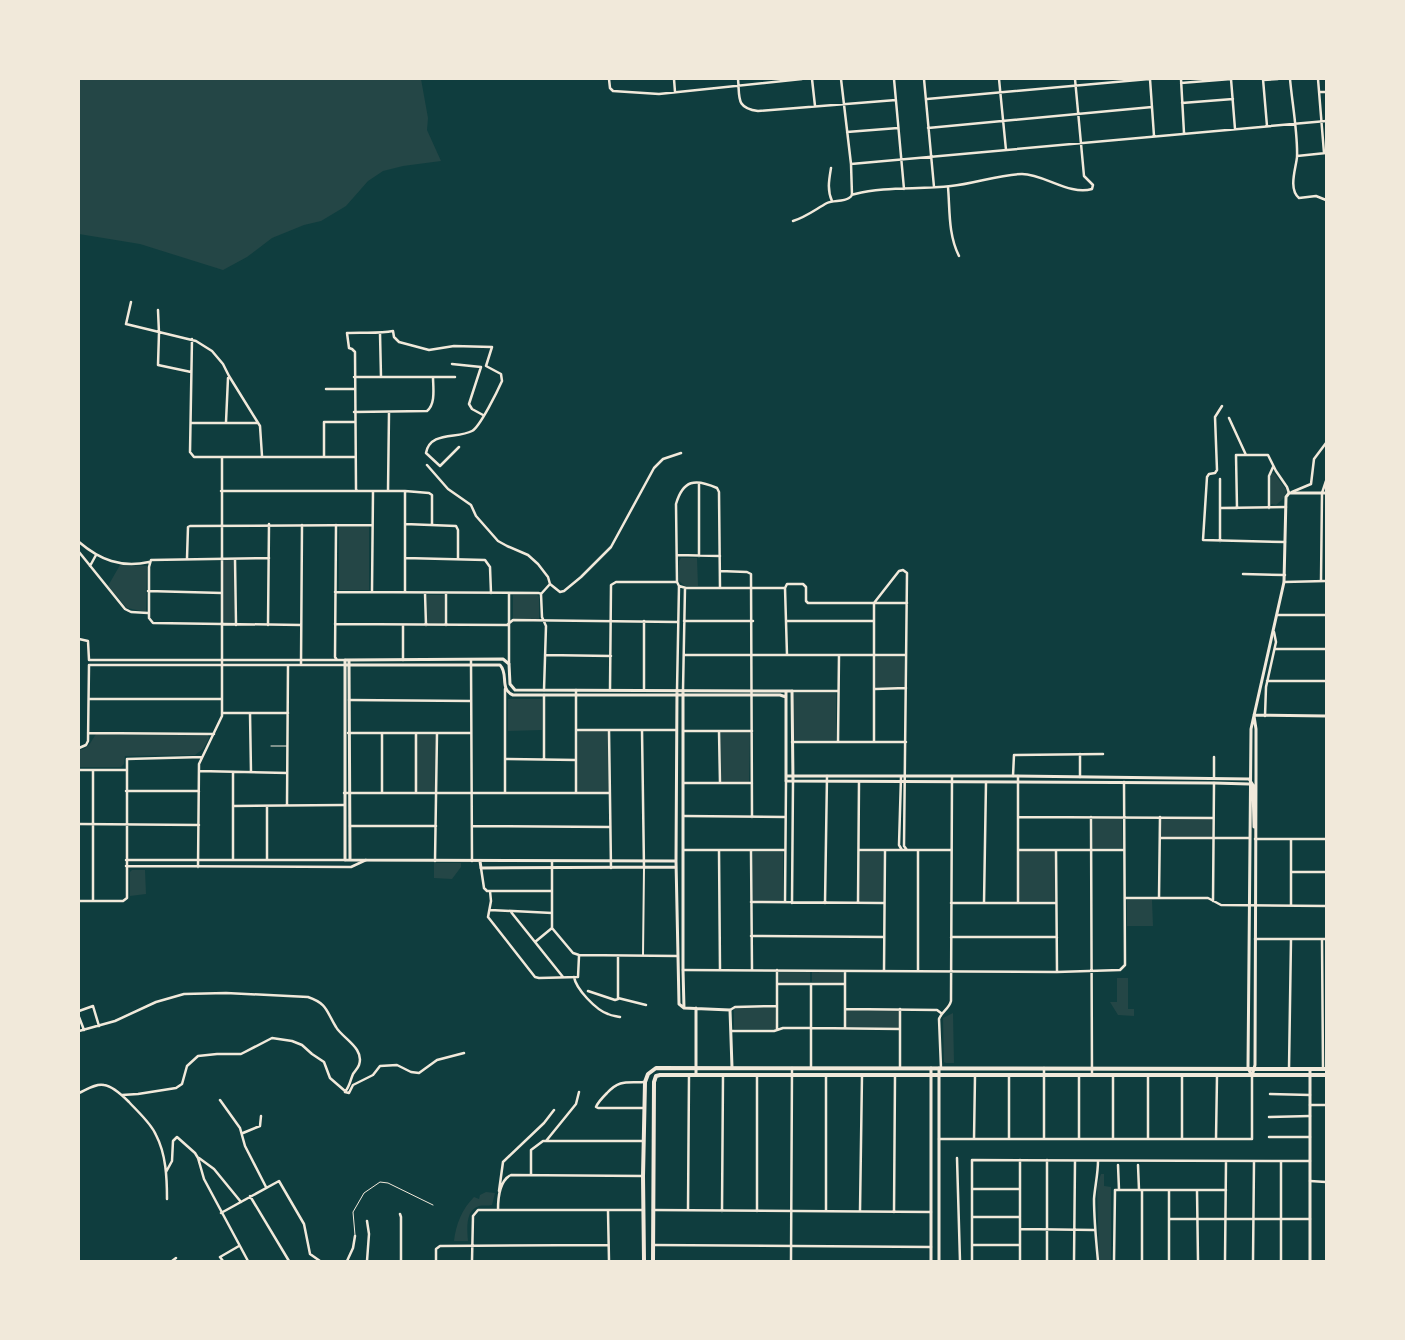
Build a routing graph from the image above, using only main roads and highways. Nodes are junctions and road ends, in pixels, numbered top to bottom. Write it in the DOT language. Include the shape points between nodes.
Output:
graph roads {
  1 [pos="1325,1069"];
  2 [pos="1326,1075"];
  3 [pos="644,1261"];
  4 [pos="653,1261"];
  1 -- 3 [label="main road" via="656,1068 648,1074 645,1082"];
  2 -- 4 [label="main road" via="660,1075 655,1078"];
}
